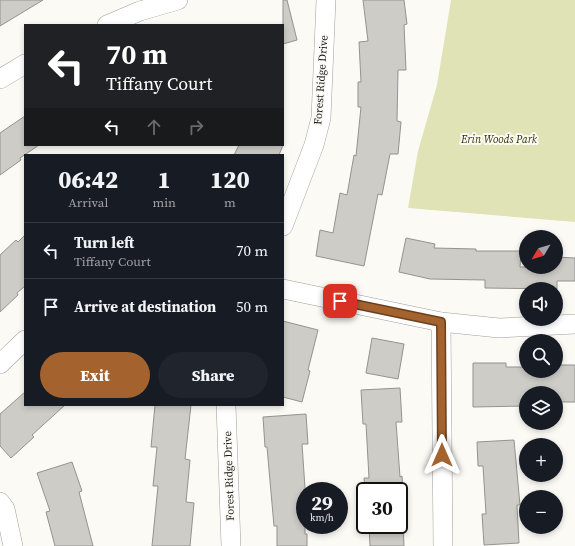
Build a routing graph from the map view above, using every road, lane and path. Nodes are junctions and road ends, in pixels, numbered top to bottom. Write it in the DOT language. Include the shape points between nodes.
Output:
graph roads {
  1 [pos="178,0"];
  2 [pos="326,0"];
  3 [pos="109,24"];
  4 [pos="24,65"];
  5 [pos="0,79"];
  6 [pos="284,223"];
  7 [pos="284,289"];
  8 [pos="441,322"];
  9 [pos="575,324"];
  10 [pos="24,341"];
  11 [pos="0,364"];
  12 [pos="226,406"];
  13 [pos="0,502"];
  14 [pos="13,546"];
  15 [pos="231,546"];
  16 [pos="443,546"];
  1 -- 3 [label="street" via="140,11"];
  2 -- 6 [label="street, Forest Ridge Drive" via="321,118 314,145"];
  4 -- 5 [label="street"];
  7 -- 8 [label="street"];
  8 -- 9 [label="street" via="499,328"];
  8 -- 16 [label="street"];
  10 -- 11 [label="street"];
  12 -- 15 [label="street, Forest Ridge Drive"];
  13 -- 14 [label="street" via="5,509"];
}
